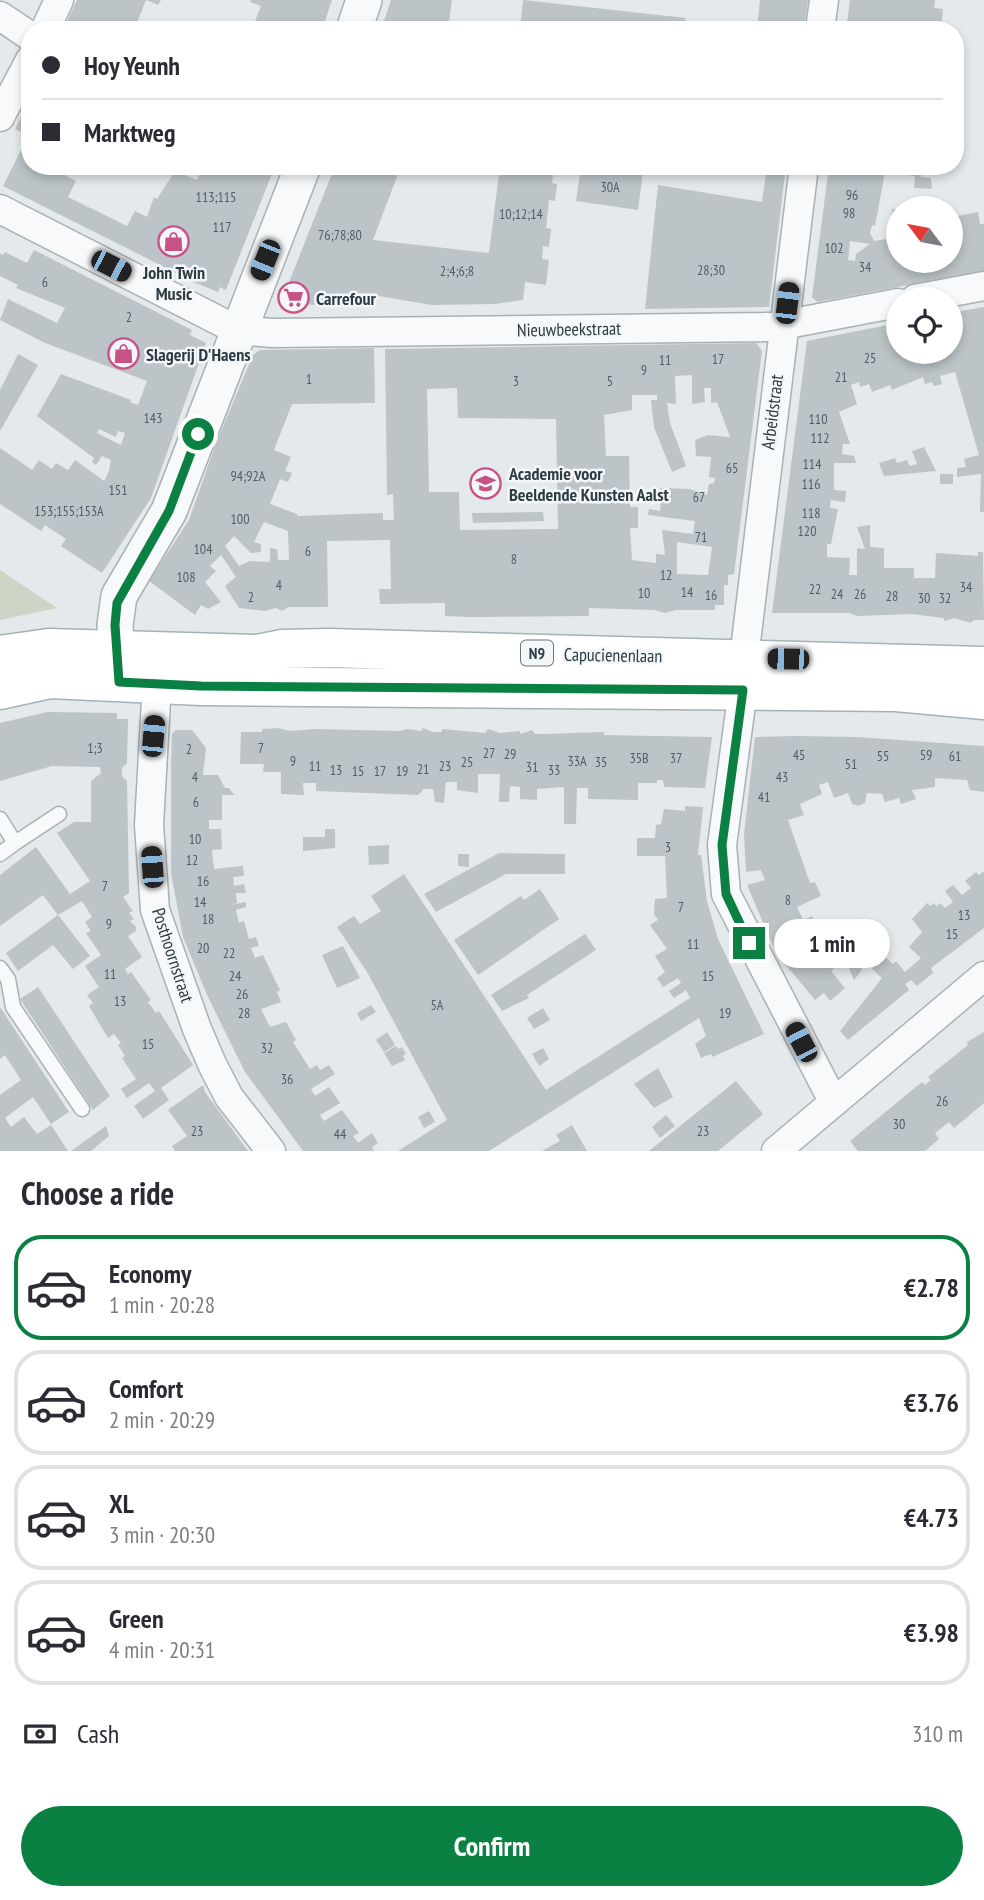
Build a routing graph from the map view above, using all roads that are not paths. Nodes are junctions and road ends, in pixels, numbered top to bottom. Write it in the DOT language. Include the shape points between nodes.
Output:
graph roads {
  1 [pos="59,0"];
  2 [pos="363,0"];
  3 [pos="824,0"];
  4 [pos="0,16"];
  5 [pos="49,21"];
  6 [pos="357,21"];
  7 [pos="821,21"];
  8 [pos="21,30"];
  9 [pos="21,77"];
  10 [pos="0,117"];
  11 [pos="299,175"];
  12 [pos="803,175"];
  13 [pos="0,209"];
  14 [pos="984,286"];
  15 [pos="963,290"];
  16 [pos="886,305"];
  17 [pos="787,323"];
  18 [pos="237,330"];
  19 [pos="0,655"];
  20 [pos="984,666"];
  21 [pos="117,667"];
  22 [pos="158,668"];
  23 [pos="743,674"];
  24 [pos="0,690"];
  25 [pos="984,700"];
  26 [pos="59,814"];
  27 [pos="0,819"];
  28 [pos="15,843"];
  29 [pos="0,854"];
  30 [pos="0,968"];
  31 [pos="984,976"];
  32 [pos="833,1101"];
  33 [pos="82,1109"];
  34 [pos="271,1151"];
  35 [pos="776,1151"];
  1 -- 5 [label="street"];
  2 -- 6 [label="street"];
  3 -- 7 [label="street"];
  4 -- 8 [label="street"];
  9 -- 10 [label="street"];
  11 -- 18 [label="street"];
  12 -- 17 [label="street, Arbeidstraat"];
  13 -- 18 [label="street"];
  14 -- 15 [label="street"];
  16 -- 17 [label="street, Nieuwbeekstraat"];
  17 -- 18 [label="street, Nieuwbeekstraat"];
  17 -- 23 [label="street, Arbeidstraat" via="780,347"];
  18 -- 21 [label="street" via="169,511 120,596 115,625"];
  19 -- 21 [label="main road, N9" via="49,648"];
  20 -- 23 [label="main road, Capucienenlaan / N9"];
  21 -- 22 [label="main road, Capucienenlaan / N9"];
  21 -- 24 [label="main road, N9"];
  22 -- 23 [label="main road, Capucienenlaan / N9" via="283,649 330,649"];
  22 -- 34 [label="street, Posthoornstraat" via="149,825 155,910 212,1064 229,1097"];
  23 -- 25 [label="main road, Capucienenlaan / N9"];
  23 -- 32 [label="street, Arbeidstraat" via="722,845 726,894"];
  26 -- 28 [label="lane"];
  27 -- 28 [label="lane"];
  28 -- 29 [label="lane"];
  30 -- 33 [label="lane" via="8,979 13,1007"];
  31 -- 32 [label="street"];
  32 -- 35 [label="street"];
}
